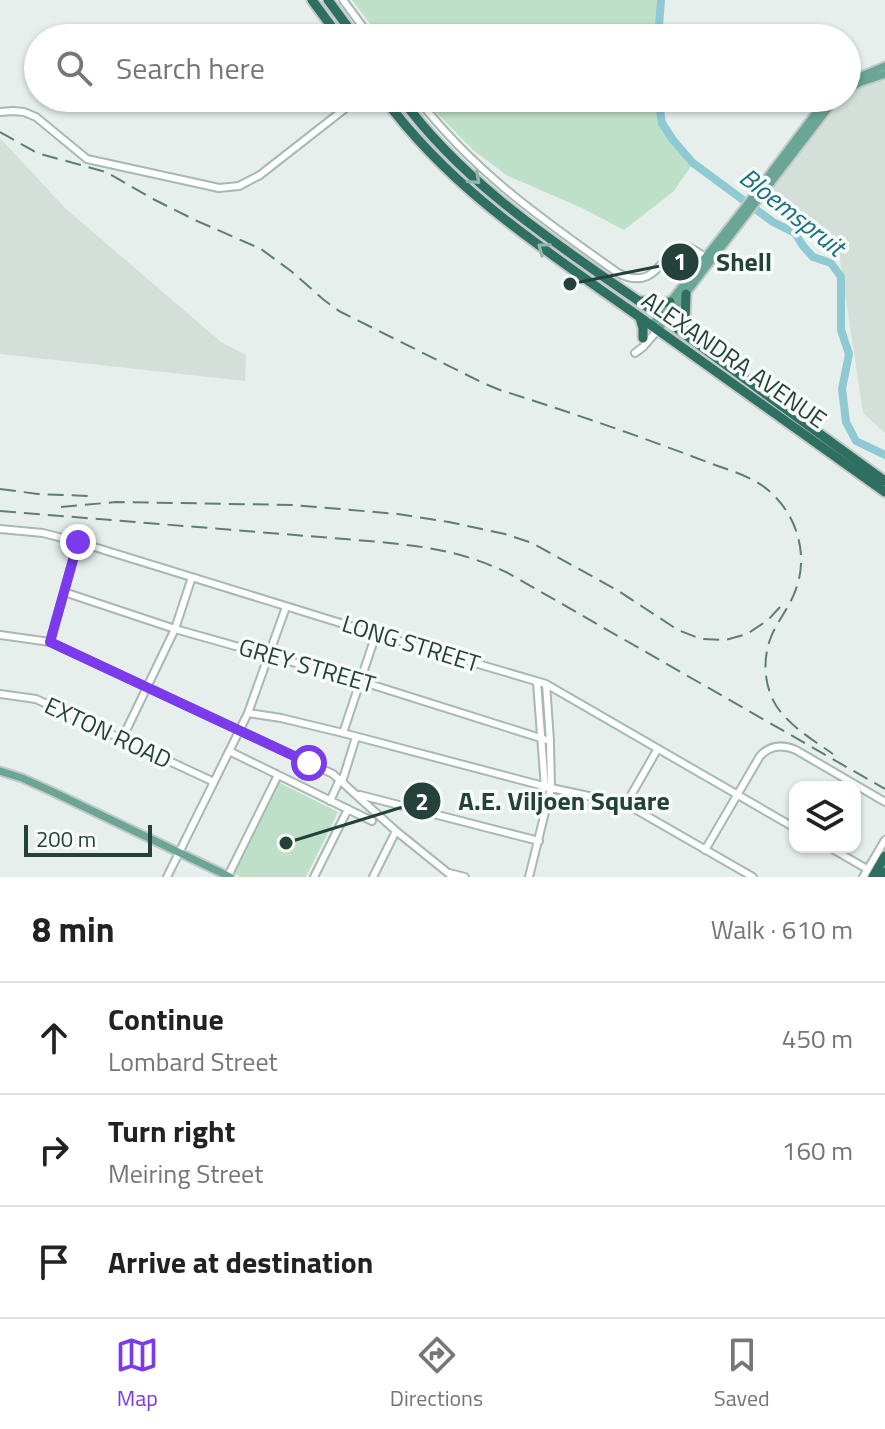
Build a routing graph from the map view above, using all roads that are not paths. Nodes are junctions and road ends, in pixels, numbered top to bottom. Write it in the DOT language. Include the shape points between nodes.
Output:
graph roads {
  1 [pos="312,0"];
  2 [pos="328,0"];
  3 [pos="343,0"];
  4 [pos="330,24"];
  5 [pos="346,24"];
  6 [pos="361,24"];
  7 [pos="885,66"];
  8 [pos="885,74"];
  9 [pos="861,76"];
  10 [pos="861,82"];
  11 [pos="0,112"];
  12 [pos="24,112"];
  13 [pos="24,112"];
  14 [pos="343,112"];
  15 [pos="394,112"];
  16 [pos="413,112"];
  17 [pos="428,112"];
  18 [pos="817,112"];
  19 [pos="825,112"];
  20 [pos="439,144"];
  21 [pos="431,154"];
  22 [pos="756,198"];
  23 [pos="708,260"];
  24 [pos="627,294"];
  25 [pos="686,294"];
  26 [pos="670,302"];
  27 [pos="640,318"];
  28 [pos="662,318"];
  29 [pos="654,329"];
  30 [pos="643,338"];
  31 [pos="697,343"];
  32 [pos="885,481"];
  33 [pos="885,492"];
  34 [pos="0,529"];
  35 [pos="78,542"];
  36 [pos="192,577"];
  37 [pos="64,592"];
  38 [pos="286,607"];
  39 [pos="175,629"];
  40 [pos="376,634"];
  41 [pos="0,635"];
  42 [pos="50,642"];
  43 [pos="269,654"];
  44 [pos="360,681"];
  45 [pos="537,682"];
  46 [pos="546,684"];
  47 [pos="147,687"];
  48 [pos="0,694"];
  49 [pos="248,713"];
  50 [pos="239,730"];
  51 [pos="343,733"];
  52 [pos="356,737"];
  53 [pos="122,739"];
  54 [pos="546,740"];
  55 [pos="657,750"];
  56 [pos="229,751"];
  57 [pos="0,771"];
  58 [pos="278,775"];
  59 [pos="341,780"];
  60 [pos="214,782"];
  61 [pos="548,788"];
  62 [pos="356,794"];
  63 [pos="737,794"];
  64 [pos="330,801"];
  65 [pos="885,802"];
  66 [pos="626,804"];
  67 [pos="348,809"];
  68 [pos="372,821"];
  69 [pos="789,824"];
  70 [pos="396,831"];
  71 [pos="885,840"];
  72 [pos="539,841"];
  73 [pos="705,850"];
  74 [pos="179,852"];
  75 [pos="838,853"];
  76 [pos="885,856"];
  77 [pos="870,873"];
  78 [pos="451,875"];
  79 [pos="229,876"];
  80 [pos="748,876"];
  81 [pos="167,877"];
  82 [pos="314,877"];
  83 [pos="373,877"];
  84 [pos="465,877"];
  85 [pos="529,877"];
  86 [pos="863,877"];
  1 -- 4 [label="highway"];
  2 -- 5 [label="highway"];
  3 -- 6 [label="street"];
  7 -- 9 [label="main road"];
  8 -- 10 [label="main road"];
  11 -- 12 [label="street"];
  13 -- 14 [label="street" via="87,159 219,188 239,186 260,175"];
  15 -- 21 [label="highway, ALEXANDRA AVENUE"];
  16 -- 20 [label="highway, ALEXANDRA AVENUE"];
  17 -- 23 [label="street" via="495,182 618,273 644,277 681,246"];
  18 -- 22 [label="main road"];
  19 -- 22 [label="main road"];
  20 -- 21 [label="highway"];
  20 -- 24 [label="highway, ALEXANDRA AVENUE, one-way" via="484,187"];
  27 -- 21 [label="highway, ALEXANDRA AVENUE, one-way" via="480,200"];
  22 -- 23 [label="main road"];
  23 -- 25 [label="main road"];
  23 -- 26 [label="main road"];
  24 -- 26 [label="highway" via="649,303"];
  24 -- 28 [label="highway, ALEXANDRA AVENUE"];
  25 -- 28 [label="main road"];
  25 -- 31 [label="highway" via="685,321"];
  26 -- 28 [label="main road"];
  27 -- 29 [label="highway, ALEXANDRA AVENUE"];
  27 -- 30 [label="highway"];
  28 -- 29 [label="main road"];
  28 -- 31 [label="highway, ALEXANDRA AVENUE"];
  29 -- 30 [label="street"];
  29 -- 30 [label="street" via="635,353"];
  29 -- 33 [label="highway, ALEXANDRA AVENUE"];
  31 -- 32 [label="highway, ALEXANDRA AVENUE"];
  34 -- 35 [label="street, LONG STREET"];
  35 -- 36 [label="street, LONG STREET"];
  35 -- 37 [label="street"];
  36 -- 38 [label="street, LONG STREET"];
  36 -- 39 [label="street"];
  37 -- 39 [label="street, GREY STREET"];
  37 -- 42 [label="street"];
  38 -- 40 [label="street, LONG STREET"];
  38 -- 43 [label="street"];
  39 -- 43 [label="street, GREY STREET"];
  39 -- 47 [label="street"];
  40 -- 44 [label="street"];
  40 -- 45 [label="street, LONG STREET"];
  41 -- 42 [label="street"];
  42 -- 47 [label="street"];
  43 -- 44 [label="street, GREY STREET"];
  43 -- 49 [label="street"];
  44 -- 51 [label="street"];
  44 -- 54 [label="street, GREY STREET"];
  45 -- 46 [label="street, LONG STREET"];
  45 -- 54 [label="street"];
  46 -- 54 [label="street"];
  46 -- 55 [label="street, LONG STREET"];
  47 -- 50 [label="street"];
  47 -- 53 [label="street"];
  48 -- 53 [label="street, EXTON ROAD" via="36,699"];
  49 -- 50 [label="street"];
  49 -- 51 [label="street"];
  50 -- 56 [label="street"];
  50 -- 59 [label="street"];
  51 -- 52 [label="street"];
  52 -- 59 [label="street"];
  52 -- 61 [label="street"];
  53 -- 60 [label="street, EXTON ROAD"];
  54 -- 61 [label="street"];
  55 -- 63 [label="street, LONG STREET"];
  55 -- 66 [label="street"];
  56 -- 58 [label="street"];
  56 -- 60 [label="street"];
  57 -- 74 [label="main road"];
  58 -- 64 [label="street"];
  58 -- 79 [label="street"];
  59 -- 62 [label="street"];
  59 -- 64 [label="street"];
  60 -- 74 [label="street"];
  61 -- 66 [label="street"];
  61 -- 72 [label="street"];
  62 -- 70 [label="street"];
  62 -- 72 [label="street"];
  63 -- 65 [label="street" via="760,756 783,746"];
  63 -- 69 [label="street, LONG STREET"];
  63 -- 73 [label="street"];
  64 -- 67 [label="street"];
  66 -- 73 [label="street"];
  67 -- 68 [label="street"];
  67 -- 82 [label="street"];
  70 -- 78 [label="street"];
  70 -- 83 [label="street"];
  71 -- 77 [label="street"];
  72 -- 85 [label="street"];
  73 -- 80 [label="street"];
  74 -- 79 [label="main road"];
  74 -- 81 [label="street"];
  75 -- 77 [label="street"];
  76 -- 77 [label="highway"];
  77 -- 86 [label="street"];
  78 -- 84 [label="street"];
}
